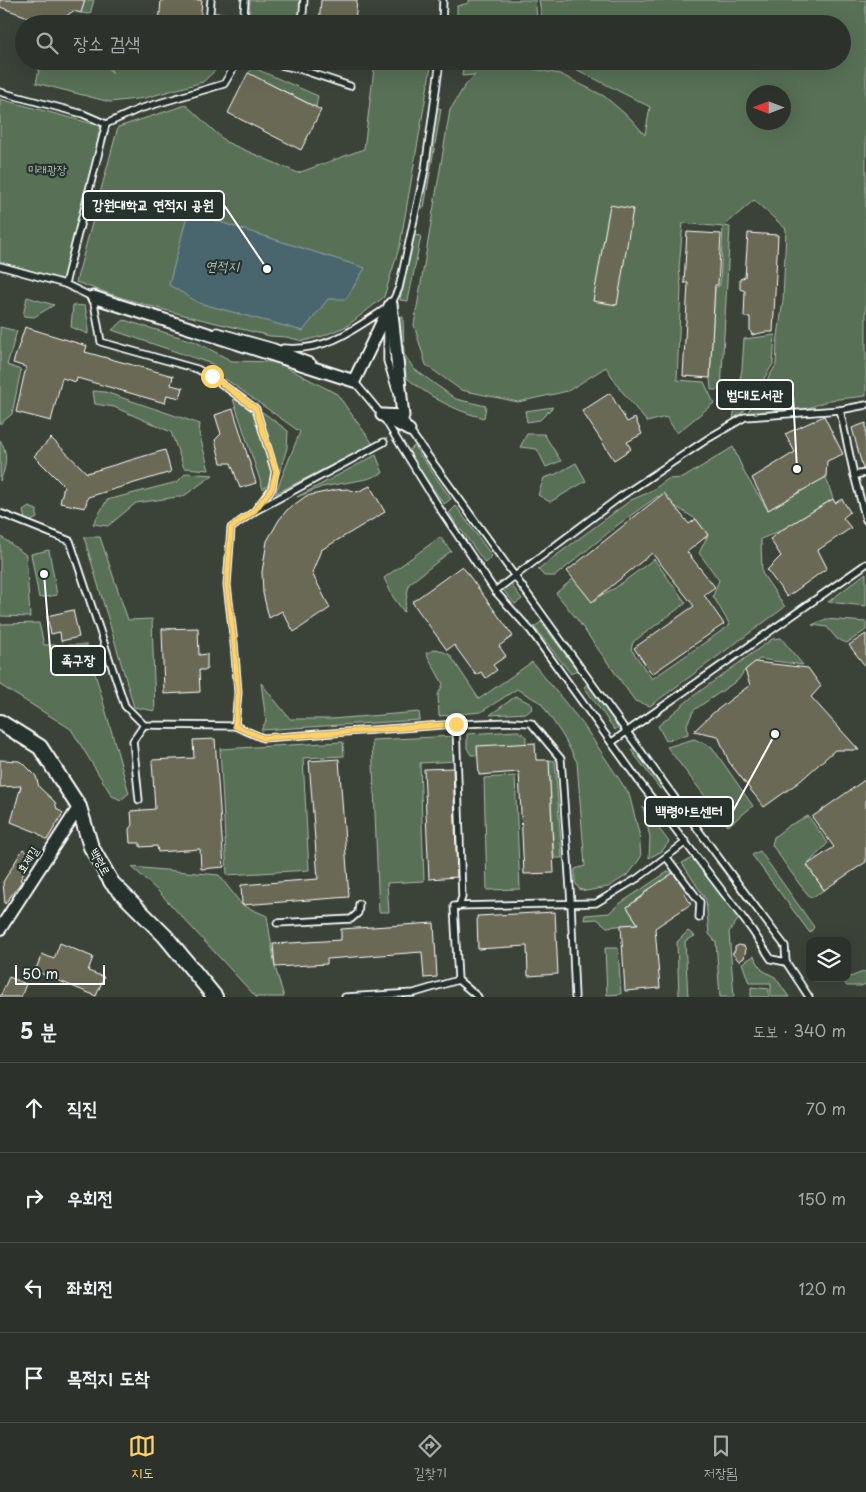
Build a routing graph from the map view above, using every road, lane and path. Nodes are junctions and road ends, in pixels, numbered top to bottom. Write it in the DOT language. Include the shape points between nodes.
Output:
graph roads {
  1 [pos="211,0"];
  2 [pos="245,0"];
  3 [pos="304,0"];
  4 [pos="443,0"];
  5 [pos="210,15"];
  6 [pos="244,15"];
  7 [pos="303,15"];
  8 [pos="442,15"];
  9 [pos="232,70"];
  10 [pos="302,70"];
  11 [pos="439,70"];
  12 [pos="350,86"];
  13 [pos="0,92"];
  14 [pos="106,124"];
  15 [pos="0,266"];
  16 [pos="65,284"];
  17 [pos="93,298"];
  18 [pos="389,308"];
  19 [pos="274,347"];
  20 [pos="356,377"];
  21 [pos="866,405"];
  22 [pos="840,410"];
  23 [pos="382,415"];
  24 [pos="403,416"];
  25 [pos="409,430"];
  26 [pos="384,442"];
  27 [pos="866,473"];
  28 [pos="854,476"];
  29 [pos="255,510"];
  30 [pos="0,513"];
  31 [pos="866,520"];
  32 [pos="866,564"];
  33 [pos="515,575"];
  34 [pos="495,591"];
  35 [pos="0,722"];
  36 [pos="456,724"];
  37 [pos="144,725"];
  38 [pos="235,726"];
  39 [pos="627,731"];
  40 [pos="612,742"];
  41 [pos="140,800"];
  42 [pos="80,807"];
  43 [pos="686,842"];
  44 [pos="667,858"];
  45 [pos="571,903"];
  46 [pos="359,904"];
  47 [pos="459,906"];
  48 [pos="699,918"];
  49 [pos="277,923"];
  50 [pos="0,929"];
  51 [pos="786,962"];
  52 [pos="458,980"];
  53 [pos="215,997"];
  54 [pos="345,997"];
  55 [pos="478,997"];
  56 [pos="575,997"];
  57 [pos="809,997"];
  1 -- 5 [label="lane"];
  2 -- 6 [label="lane"];
  3 -- 7 [label="lane"];
  4 -- 8 [label="lane"];
  9 -- 14 [label="lane" via="224,84 139,109"];
  10 -- 12 [label="lane"];
  11 -- 18 [label="lane" via="425,169 399,288"];
  13 -- 14 [label="lane" via="83,114"];
  14 -- 16 [label="lane"];
  15 -- 16 [label="lane"];
  16 -- 17 [label="lane"];
  17 -- 19 [label="lane"];
  17 -- 20 [label="street"];
  17 -- 29 [label="lane" via="101,342 197,369 212,376 256,409 276,472 272,488"];
  18 -- 19 [label="lane" via="329,343 295,349"];
  18 -- 20 [label="street"];
  18 -- 24 [label="street"];
  19 -- 20 [label="lane"];
  20 -- 23 [label="lane"];
  21 -- 22 [label="lane"];
  22 -- 28 [label="lane"];
  22 -- 33 [label="lane" via="745,417 620,497"];
  23 -- 24 [label="street"];
  23 -- 25 [label="lane"];
  23 -- 34 [label="lane"];
  24 -- 25 [label="lane"];
  25 -- 33 [label="lane"];
  26 -- 29 [label="lane"];
  27 -- 28 [label="lane"];
  28 -- 31 [label="lane"];
  29 -- 38 [label="lane" via="231,528 227,585 238,692"];
  30 -- 37 [label="lane" via="70,541 125,706"];
  32 -- 39 [label="lane"];
  33 -- 34 [label="lane"];
  33 -- 39 [label="lane"];
  34 -- 40 [label="lane" via="531,631"];
  35 -- 42 [label="street, 백령로" via="40,747"];
  36 -- 38 [label="lane" via="263,738"];
  36 -- 45 [label="lane" via="531,723 561,759"];
  36 -- 47 [label="lane" via="462,897"];
  37 -- 38 [label="lane"];
  37 -- 41 [label="lane" via="134,741"];
  39 -- 40 [label="lane"];
  39 -- 51 [label="lane" via="785,946"];
  40 -- 43 [label="lane"];
  42 -- 50 [label="street, 효제길"];
  42 -- 53 [label="street, 백령로" via="91,847 112,883 165,936"];
  43 -- 44 [label="lane"];
  43 -- 51 [label="lane" via="752,930 770,960"];
  44 -- 45 [label="lane" via="596,903"];
  44 -- 48 [label="lane" via="700,902"];
  45 -- 47 [label="lane"];
  45 -- 56 [label="lane"];
  46 -- 49 [label="lane" via="358,913 351,919"];
  47 -- 52 [label="lane" via="454,906"];
  51 -- 57 [label="lane"];
  52 -- 54 [label="lane" via="414,993"];
  52 -- 55 [label="lane"];
}
